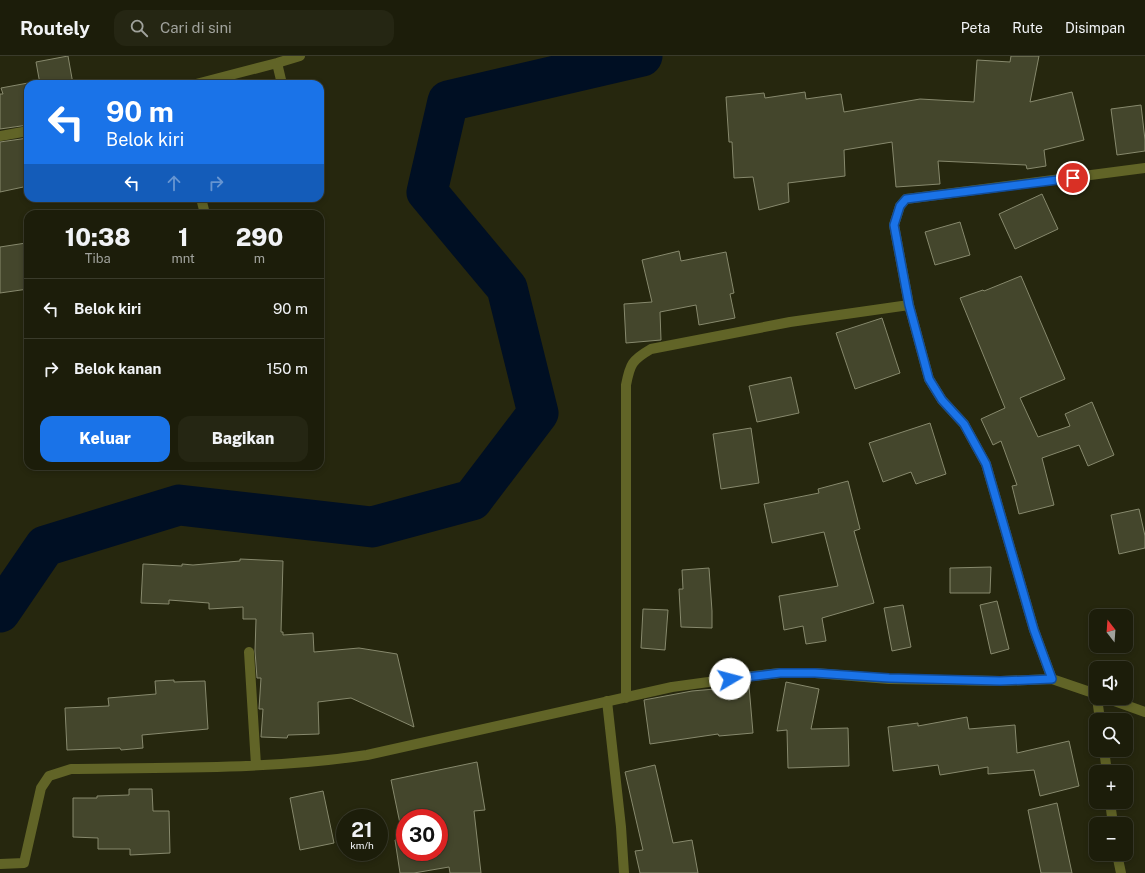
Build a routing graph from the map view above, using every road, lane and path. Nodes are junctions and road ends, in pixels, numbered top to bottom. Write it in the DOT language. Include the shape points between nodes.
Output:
graph roads {
  1 [pos="300,56"];
  2 [pos="278,63"];
  3 [pos="212,80"];
  4 [pos="281,80"];
  5 [pos="24,132"];
  6 [pos="0,136"];
  7 [pos="1145,168"];
  8 [pos="909,305"];
  9 [pos="249,652"];
  10 [pos="1052,679"];
  11 [pos="1089,692"];
  12 [pos="626,698"];
  13 [pos="607,701"];
  14 [pos="1126,705"];
  15 [pos="1145,712"];
  16 [pos="256,765"];
  17 [pos="1118,861"];
  18 [pos="0,864"];
  19 [pos="25,868"];
  20 [pos="624,873"];
  21 [pos="1121,873"];
  1 -- 2 [label="street"];
  2 -- 3 [label="street"];
  2 -- 4 [label="street"];
  5 -- 6 [label="street"];
  7 -- 8 [label="street" via="906,199 900,206 894,225"];
  8 -- 10 [label="street" via="929,379 942,400 964,424 986,464 1034,630"];
  8 -- 12 [label="street" via="790,322 651,349 632,364 626,385"];
  9 -- 16 [label="street"];
  10 -- 11 [label="street"];
  10 -- 12 [label="street" via="1000,681 780,673 672,687"];
  12 -- 13 [label="street"];
  13 -- 16 [label="street" via="367,755"];
  13 -- 20 [label="street"];
  14 -- 15 [label="street"];
  16 -- 19 [label="street" via="71,769 49,776 41,788"];
  17 -- 21 [label="street"];
  18 -- 19 [label="street"];
}
